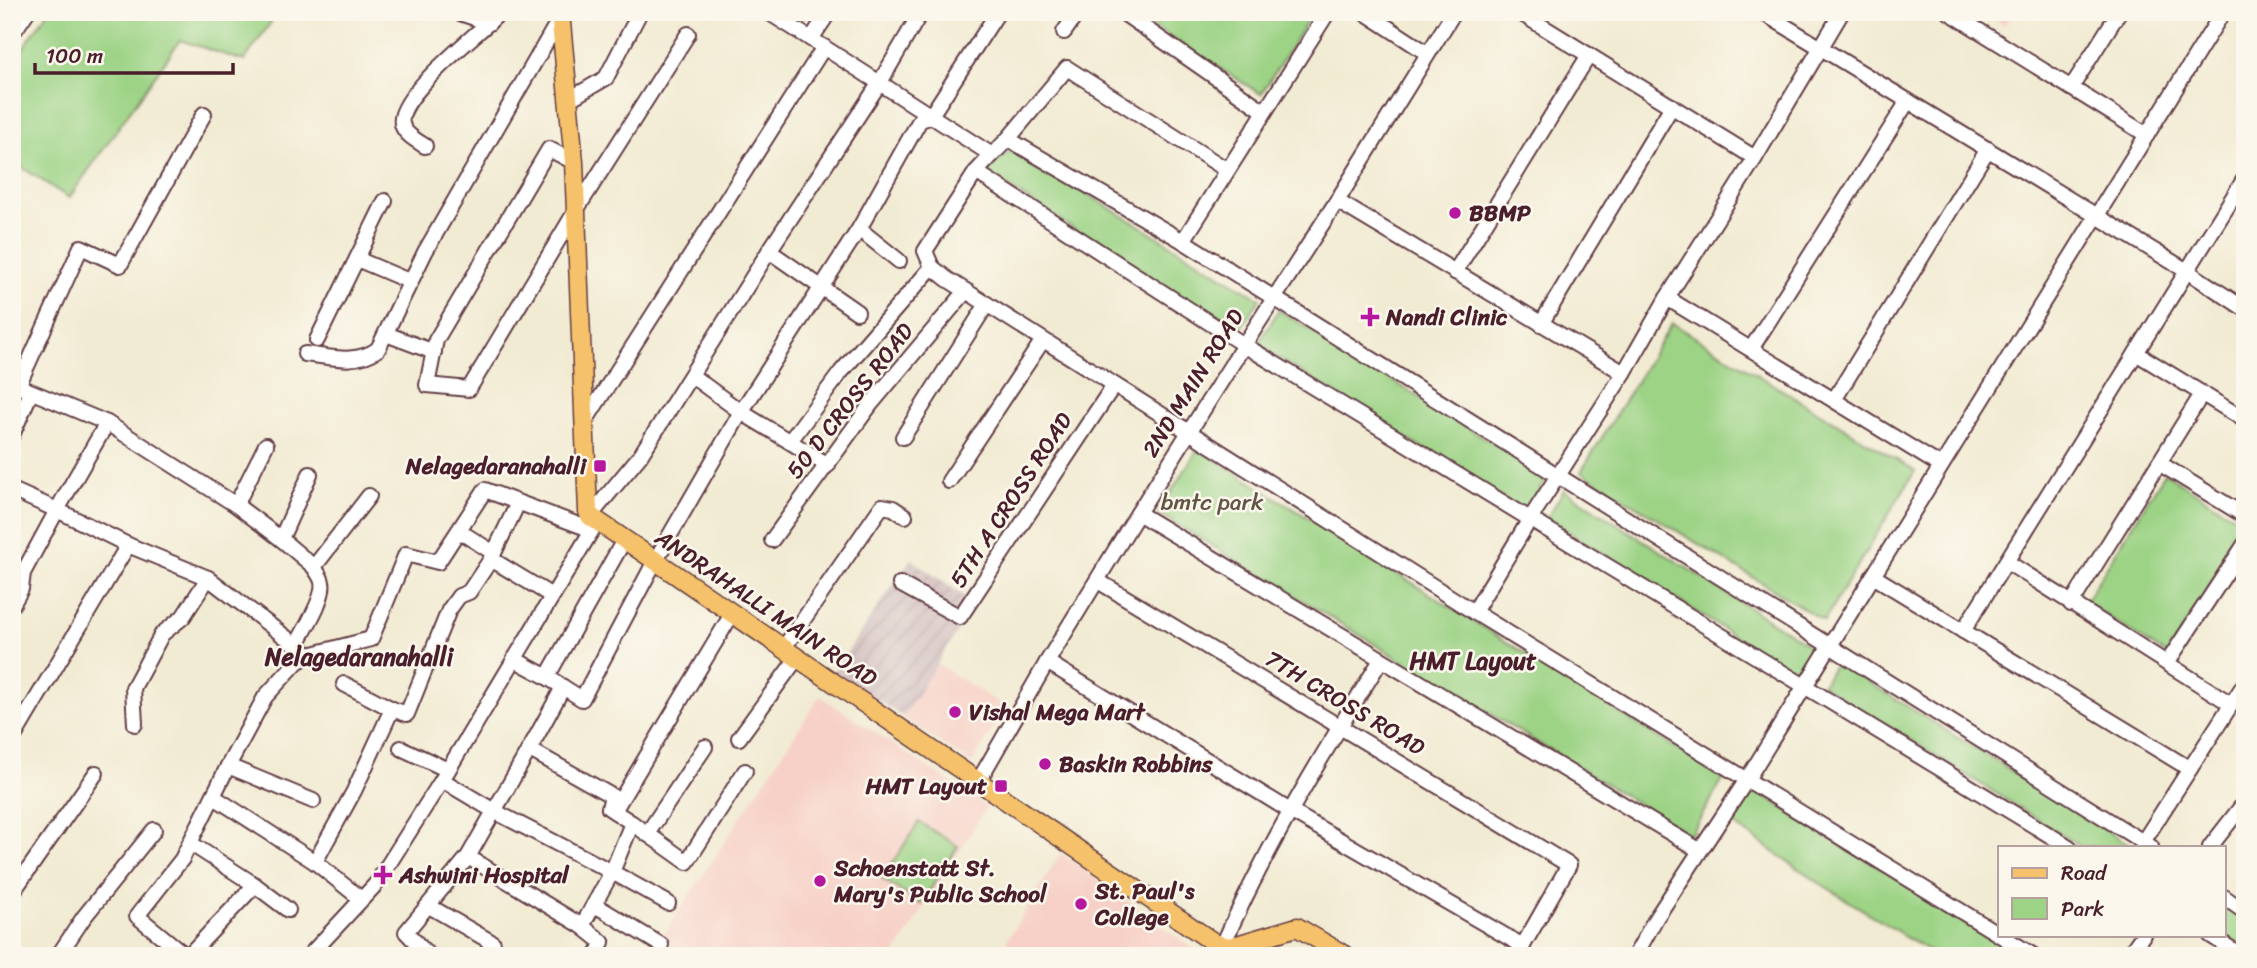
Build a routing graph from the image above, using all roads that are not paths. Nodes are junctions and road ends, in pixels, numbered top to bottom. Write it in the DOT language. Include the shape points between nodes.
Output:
graph roads {
  1 [pos="27,12"];
  2 [pos="457,12"];
  3 [pos="500,12"];
  4 [pos="640,12"];
  5 [pos="768,12"];
  6 [pos="830,12"];
  7 [pos="921,12"];
  8 [pos="998,12"];
  9 [pos="1078,12"];
  10 [pos="1122,12"];
  11 [pos="1328,12"];
  12 [pos="1364,12"];
  13 [pos="1454,12"];
  14 [pos="1519,12"];
  15 [pos="1762,12"];
  16 [pos="1842,12"];
  17 [pos="1949,12"];
  18 [pos="2119,12"];
  19 [pos="2223,12"];
  20 [pos="560,15"];
  21 [pos="489,23"];
  22 [pos="1065,32"];
  23 [pos="12,34"];
  24 [pos="688,34"];
  25 [pos="811,39"];
  26 [pos="824,47"];
  27 [pos="1820,48"];
  28 [pos="1427,53"];
  29 [pos="1589,55"];
  30 [pos="879,84"];
  31 [pos="2071,88"];
  32 [pos="568,100"];
  33 [pos="1908,101"];
  34 [pos="1672,106"];
  35 [pos="1264,111"];
  36 [pos="204,114"];
  37 [pos="930,117"];
  38 [pos="2147,135"];
  39 [pos="1008,139"];
  40 [pos="425,146"];
  41 [pos="1988,149"];
  42 [pos="992,155"];
  43 [pos="1755,158"];
  44 [pos="573,162"];
  45 [pos="1227,170"];
  46 [pos="976,172"];
  47 [pos="2245,178"];
  48 [pos="386,201"];
  49 [pos="1337,201"];
  50 [pos="575,212"];
  51 [pos="2097,216"];
  52 [pos="859,229"];
  53 [pos="1183,242"];
  54 [pos="769,251"];
  55 [pos="357,258"];
  56 [pos="899,261"];
  57 [pos="932,267"];
  58 [pos="2187,271"];
  59 [pos="1455,272"];
  60 [pos="411,282"];
  61 [pos="821,287"];
  62 [pos="966,291"];
  63 [pos="1667,298"];
  64 [pos="1273,299"];
  65 [pos="987,304"];
  66 [pos="2245,309"];
  67 [pos="857,312"];
  68 [pos="1541,324"];
  69 [pos="386,334"];
  70 [pos="317,340"];
  71 [pos="1043,340"];
  72 [pos="1244,345"];
  73 [pos="1751,349"];
  74 [pos="433,352"];
  75 [pos="2136,353"];
  76 [pos="305,354"];
  77 [pos="1624,373"];
  78 [pos="692,376"];
  79 [pos="1114,385"];
  80 [pos="20,387"];
  81 [pos="2202,394"];
  82 [pos="1834,400"];
  83 [pos="741,412"];
  84 [pos="2245,420"];
  85 [pos="107,423"];
  86 [pos="584,423"];
  87 [pos="1189,434"];
  88 [pos="12,435"];
  89 [pos="902,437"];
  90 [pos="790,441"];
  91 [pos="266,445"];
  92 [pos="2159,463"];
  93 [pos="828,465"];
  94 [pos="1941,466"];
  95 [pos="310,474"];
  96 [pos="1558,476"];
  97 [pos="949,481"];
  98 [pos="12,490"];
  99 [pos="369,496"];
  100 [pos="518,503"];
  101 [pos="236,505"];
  102 [pos="57,510"];
  103 [pos="1138,513"];
  104 [pos="905,516"];
  105 [pos="2245,516"];
  106 [pos="1530,519"];
  107 [pos="591,523"];
  108 [pos="459,531"];
  109 [pos="281,539"];
  110 [pos="624,540"];
  111 [pos="772,540"];
  112 [pos="2245,544"];
  113 [pos="128,545"];
  114 [pos="493,556"];
  115 [pos="655,561"];
  116 [pos="2007,562"];
  117 [pos="314,567"];
  118 [pos="1873,576"];
  119 [pos="208,578"];
  120 [pos="1098,581"];
  121 [pos="900,584"];
  122 [pos="552,596"];
  123 [pos="2071,604"];
  124 [pos="12,605"];
  125 [pos="1474,612"];
  126 [pos="732,614"];
  127 [pos="1963,631"];
  128 [pos="296,646"];
  129 [pos="1830,646"];
  130 [pos="790,653"];
  131 [pos="309,655"];
  132 [pos="514,659"];
  133 [pos="1381,660"];
  134 [pos="1046,662"];
  135 [pos="2167,663"];
  136 [pos="547,677"];
  137 [pos="2245,683"];
  138 [pos="344,684"];
  139 [pos="563,687"];
  140 [pos="1803,687"];
  141 [pos="2231,704"];
  142 [pos="392,709"];
  143 [pos="135,724"];
  144 [pos="1340,726"];
  145 [pos="739,738"];
  146 [pos="12,740"];
  147 [pos="705,747"];
  148 [pos="401,748"];
  149 [pos="530,750"];
  150 [pos="228,766"];
  151 [pos="2190,769"];
  152 [pos="745,771"];
  153 [pos="96,773"];
  154 [pos="445,775"];
  155 [pos="1746,781"];
  156 [pos="978,782"];
  157 [pos="214,797"];
  158 [pos="313,801"];
  159 [pos="2245,802"];
  160 [pos="494,811"];
  161 [pos="614,811"];
  162 [pos="1290,811"];
  163 [pos="632,823"];
  164 [pos="154,830"];
  165 [pos="648,834"];
  166 [pos="190,843"];
  167 [pos="2147,845"];
  168 [pos="2068,846"];
  169 [pos="2211,846"];
  170 [pos="1699,850"];
  171 [pos="468,856"];
  172 [pos="315,862"];
  173 [pos="612,872"];
  174 [pos="255,885"];
  175 [pos="12,893"];
  176 [pos="2226,898"];
  177 [pos="361,899"];
  178 [pos="668,902"];
  179 [pos="595,905"];
  180 [pos="429,906"];
  181 [pos="288,910"];
  182 [pos="2245,912"];
  183 [pos="582,926"];
  184 [pos="1998,934"];
  185 [pos="2001,936"];
  186 [pos="2142,936"];
  187 [pos="2212,936"];
  188 [pos="661,945"];
  189 [pos="1222,947"];
  190 [pos="1520,951"];
  191 [pos="58,956"];
  192 [pos="187,956"];
  193 [pos="309,956"];
  194 [pos="429,956"];
  195 [pos="485,956"];
  196 [pos="597,956"];
  197 [pos="1346,956"];
  198 [pos="1635,956"];
  199 [pos="2034,956"];
  200 [pos="2128,956"];
  201 [pos="2242,956"];
  1 -- 23 [label="street"];
  2 -- 21 [label="street"];
  3 -- 21 [label="street"];
  4 -- 32 [label="street" via="606,78"];
  5 -- 25 [label="street"];
  6 -- 25 [label="street"];
  7 -- 30 [label="street"];
  8 -- 37 [label="street"];
  9 -- 22 [label="street"];
  10 -- 35 [label="street"];
  11 -- 35 [label="street"];
  12 -- 28 [label="street"];
  13 -- 28 [label="street, 2ND MAIN ROAD"];
  14 -- 29 [label="street"];
  15 -- 27 [label="street"];
  16 -- 27 [label="street"];
  17 -- 31 [label="street"];
  18 -- 31 [label="street"];
  19 -- 38 [label="street"];
  20 -- 32 [label="main road"];
  20 -- 60 [label="street"];
  21 -- 40 [label="street" via="429,77 402,113 405,131"];
  24 -- 50 [label="street"];
  25 -- 26 [label="street"];
  26 -- 30 [label="street"];
  26 -- 86 [label="street"];
  27 -- 33 [label="street"];
  27 -- 43 [label="street"];
  28 -- 49 [label="street, 2ND MAIN ROAD"];
  29 -- 34 [label="street"];
  29 -- 59 [label="street"];
  30 -- 37 [label="street"];
  30 -- 54 [label="street"];
  31 -- 38 [label="street"];
  32 -- 44 [label="main road"];
  33 -- 41 [label="street"];
  33 -- 73 [label="street"];
  34 -- 43 [label="street"];
  34 -- 68 [label="street"];
  35 -- 45 [label="street"];
  36 -- 80 [label="street" via="120,265 81,247"];
  37 -- 42 [label="street"];
  37 -- 52 [label="street" via="920,120"];
  38 -- 51 [label="street"];
  39 -- 42 [label="street"];
  39 -- 45 [label="street" via="1067,68"];
  39 -- 53 [label="street"];
  41 -- 51 [label="street"];
  41 -- 82 [label="street"];
  42 -- 46 [label="street"];
  43 -- 63 [label="street"];
  44 -- 50 [label="main road"];
  44 -- 74 [label="street" via="549,149"];
  45 -- 53 [label="street"];
  46 -- 57 [label="street" via="925,251"];
  46 -- 72 [label="street"];
  47 -- 58 [label="street"];
  48 -- 55 [label="street"];
  49 -- 59 [label="street"];
  49 -- 64 [label="street, 2ND MAIN ROAD"];
  50 -- 74 [label="street" via="469,389 427,385"];
  50 -- 86 [label="main road"];
  51 -- 58 [label="street"];
  51 -- 94 [label="street"];
  52 -- 56 [label="street"];
  52 -- 61 [label="street"];
  53 -- 64 [label="street"];
  54 -- 61 [label="street"];
  54 -- 78 [label="street"];
  55 -- 60 [label="street"];
  55 -- 70 [label="street"];
  57 -- 62 [label="street"];
  57 -- 90 [label="street" via="841,372"];
  58 -- 66 [label="street"];
  58 -- 75 [label="street"];
  59 -- 68 [label="street"];
  60 -- 69 [label="street"];
  61 -- 67 [label="street"];
  61 -- 83 [label="street"];
  62 -- 65 [label="street"];
  62 -- 93 [label="street, 50 D CROSS ROAD" via="871,404"];
  63 -- 73 [label="street"];
  63 -- 77 [label="street"];
  64 -- 72 [label="street, 2ND MAIN ROAD"];
  64 -- 96 [label="street"];
  65 -- 71 [label="street"];
  65 -- 89 [label="street"];
  68 -- 77 [label="street"];
  69 -- 74 [label="street"];
  69 -- 76 [label="street" via="378,349 355,360"];
  71 -- 79 [label="street"];
  71 -- 97 [label="street"];
  72 -- 87 [label="street, 2ND MAIN ROAD"];
  72 -- 106 [label="street"];
  73 -- 82 [label="street"];
  75 -- 81 [label="street"];
  75 -- 116 [label="street"];
  77 -- 96 [label="street"];
  78 -- 83 [label="street"];
  78 -- 107 [label="street"];
  79 -- 87 [label="street"];
  79 -- 121 [label="street, 5TH A CROSS ROAD" via="960,617"];
  80 -- 85 [label="street"];
  80 -- 88 [label="street"];
  81 -- 84 [label="street"];
  81 -- 92 [label="street"];
  82 -- 94 [label="street"];
  83 -- 90 [label="street"];
  83 -- 115 [label="street"];
  85 -- 101 [label="street"];
  85 -- 102 [label="street"];
  86 -- 107 [label="main road"];
  87 -- 103 [label="street, 2ND MAIN ROAD"];
  87 -- 125 [label="street"];
  90 -- 93 [label="street"];
  91 -- 101 [label="street"];
  92 -- 105 [label="street"];
  92 -- 123 [label="street"];
  93 -- 111 [label="street, 50 D CROSS ROAD"];
  94 -- 118 [label="street"];
  95 -- 109 [label="street"];
  96 -- 106 [label="street"];
  96 -- 129 [label="street"];
  98 -- 102 [label="street"];
  99 -- 117 [label="street"];
  100 -- 107 [label="street"];
  100 -- 108 [label="street" via="485,490"];
  100 -- 114 [label="street"];
  101 -- 109 [label="street"];
  102 -- 113 [label="street"];
  102 -- 124 [label="street" via="23,573"];
  103 -- 120 [label="street, 2ND MAIN ROAD"];
  103 -- 133 [label="street"];
  104 -- 130 [label="street" via="882,506"];
  106 -- 125 [label="street"];
  106 -- 140 [label="street"];
  107 -- 110 [label="main road, ANDRAHALLI MAIN ROAD"];
  107 -- 122 [label="street"];
  108 -- 114 [label="street"];
  108 -- 131 [label="street" via="438,562 406,554 371,639"];
  109 -- 117 [label="street"];
  110 -- 115 [label="main road, ANDRAHALLI MAIN ROAD"];
  110 -- 136 [label="street"];
  112 -- 135 [label="street"];
  113 -- 119 [label="street"];
  113 -- 146 [label="street"];
  114 -- 122 [label="street"];
  114 -- 142 [label="street" via="469,592 459,596 449,610 407,715"];
  115 -- 126 [label="main road, ANDRAHALLI MAIN ROAD"];
  115 -- 139 [label="street" via="582,699"];
  116 -- 123 [label="street"];
  116 -- 127 [label="street"];
  117 -- 128 [label="street" via="322,580 321,597"];
  118 -- 127 [label="street"];
  118 -- 129 [label="street"];
  119 -- 128 [label="street"];
  119 -- 143 [label="street" via="183,617 162,634 133,688"];
  120 -- 134 [label="street, 2ND MAIN ROAD"];
  120 -- 144 [label="street, 7TH CROSS ROAD"];
  122 -- 132 [label="street"];
  123 -- 135 [label="street"];
  125 -- 155 [label="street"];
  126 -- 130 [label="main road, ANDRAHALLI MAIN ROAD"];
  126 -- 161 [label="street"];
  127 -- 151 [label="street"];
  128 -- 131 [label="street"];
  129 -- 140 [label="street"];
  129 -- 167 [label="street"];
  130 -- 145 [label="street"];
  130 -- 156 [label="main road, ANDRAHALLI MAIN ROAD"];
  131 -- 150 [label="street" via="265,697"];
  132 -- 136 [label="street"];
  132 -- 154 [label="street"];
  133 -- 144 [label="street"];
  133 -- 170 [label="street"];
  134 -- 156 [label="street, 2ND MAIN ROAD"];
  134 -- 162 [label="street"];
  135 -- 141 [label="street"];
  136 -- 139 [label="street"];
  137 -- 141 [label="street"];
  138 -- 142 [label="street"];
  139 -- 149 [label="street"];
  140 -- 155 [label="street"];
  140 -- 168 [label="street"];
  141 -- 151 [label="street"];
  142 -- 172 [label="street" via="355,791"];
  144 -- 162 [label="street"];
  144 -- 190 [label="street, 7TH CROSS ROAD" via="1569,865"];
  147 -- 165 [label="street"];
  148 -- 154 [label="street"];
  149 -- 160 [label="street"];
  149 -- 161 [label="street" via="612,796 609,808"];
  150 -- 157 [label="street"];
  150 -- 158 [label="street"];
  151 -- 167 [label="street"];
  152 -- 165 [label="street" via="687,862"];
  153 -- 175 [label="street"];
  154 -- 160 [label="street"];
  154 -- 177 [label="street" via="376,884"];
  155 -- 170 [label="street"];
  155 -- 184 [label="street"];
  156 -- 189 [label="main road, ANDRAHALLI MAIN ROAD"];
  157 -- 166 [label="street"];
  157 -- 172 [label="street"];
  159 -- 169 [label="street"];
  160 -- 171 [label="street"];
  160 -- 173 [label="street"];
  161 -- 163 [label="street"];
  162 -- 189 [label="street"];
  162 -- 190 [label="street"];
  163 -- 165 [label="street"];
  163 -- 173 [label="street"];
  164 -- 191 [label="street"];
  166 -- 174 [label="street"];
  166 -- 192 [label="street" via="137,916"];
  170 -- 198 [label="street"];
  171 -- 180 [label="street"];
  171 -- 183 [label="street"];
  172 -- 177 [label="street"];
  173 -- 178 [label="street"];
  173 -- 179 [label="street"];
  174 -- 181 [label="street"];
  174 -- 192 [label="street"];
  176 -- 182 [label="street"];
  177 -- 193 [label="street"];
  179 -- 183 [label="street"];
  179 -- 188 [label="street"];
  180 -- 194 [label="street" via="406,932"];
  180 -- 195 [label="street" via="493,943"];
  183 -- 196 [label="street" via="602,942"];
  185 -- 199 [label="street"];
  186 -- 200 [label="street"];
  187 -- 201 [label="street"];
  189 -- 197 [label="main road" via="1297,927"];
}
